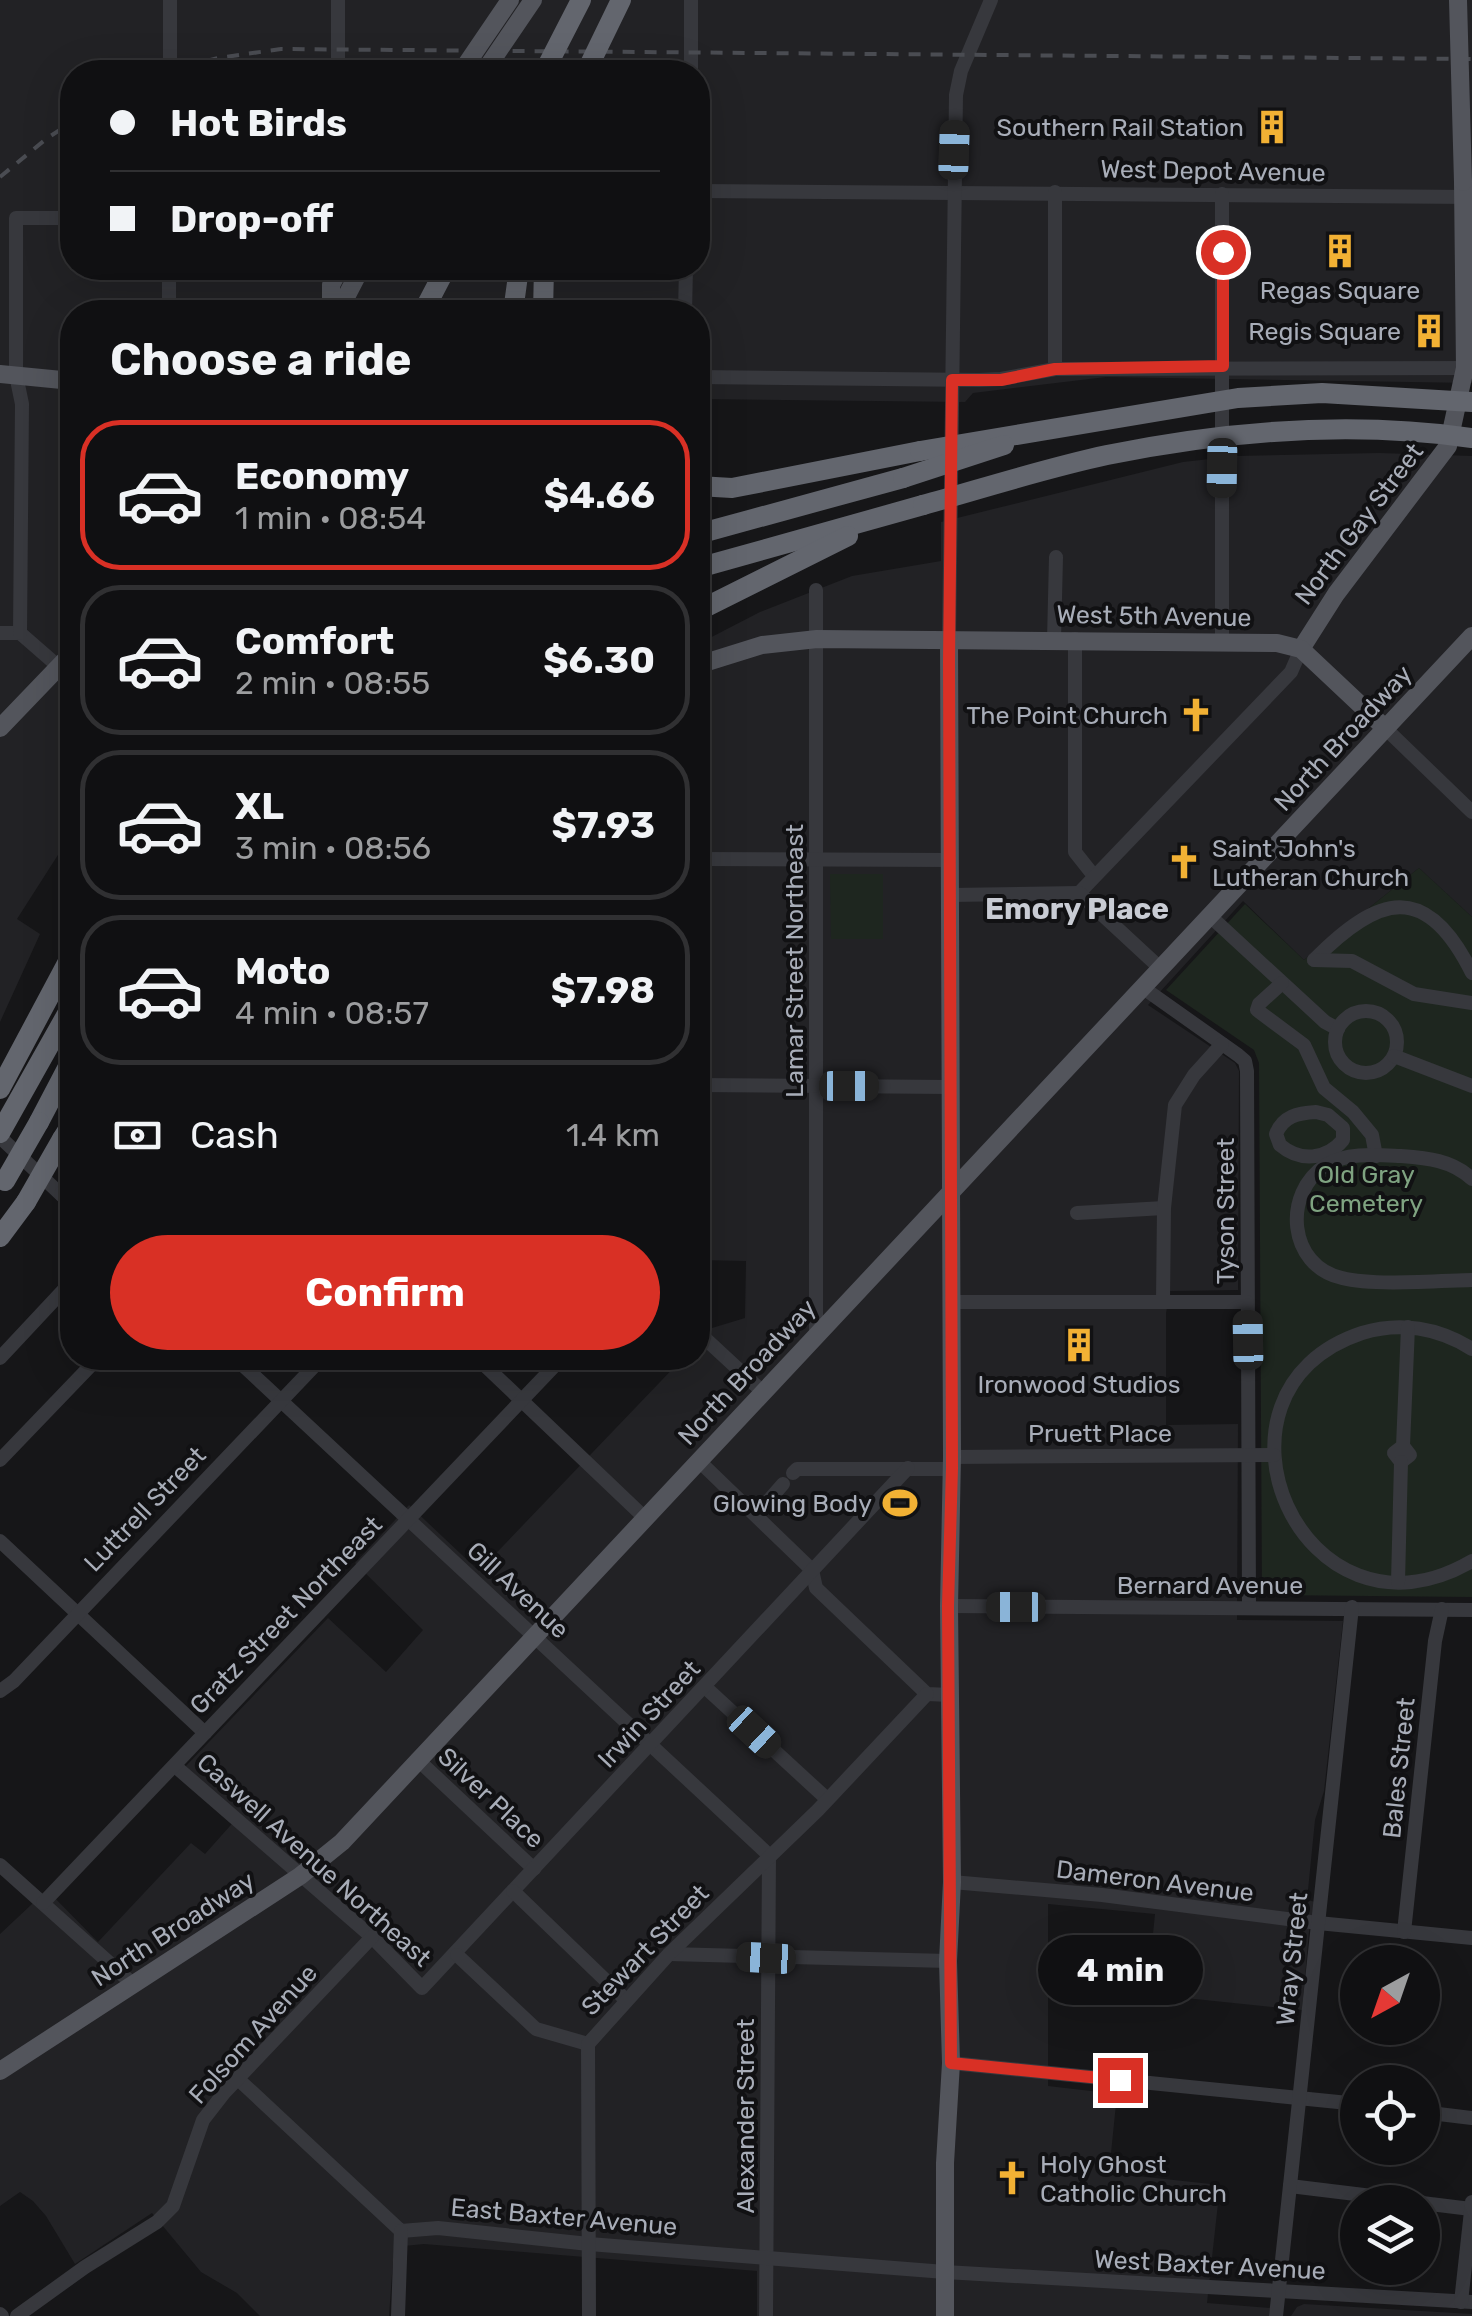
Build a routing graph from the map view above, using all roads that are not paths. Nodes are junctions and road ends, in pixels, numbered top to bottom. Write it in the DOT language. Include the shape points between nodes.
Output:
graph roads {
  1 [pos="170,0"];
  2 [pos="338,0"];
  3 [pos="510,0"];
  4 [pos="533,0"];
  5 [pos="581,0"];
  6 [pos="621,0"];
  7 [pos="691,0"];
  8 [pos="990,0"];
  9 [pos="1458,0"];
  10 [pos="170,60"];
  11 [pos="338,60"];
  12 [pos="469,60"];
  13 [pos="492,60"];
  14 [pos="550,60"];
  15 [pos="592,60"];
  16 [pos="690,60"];
  17 [pos="710,191"];
  18 [pos="954,191"];
  19 [pos="1055,192"];
  20 [pos="1467,192"];
  21 [pos="1222,194"];
  22 [pos="60,218"];
  23 [pos="1223,366"];
  24 [pos="1468,368"];
  25 [pos="1055,369"];
  26 [pos="8,374"];
  27 [pos="710,377"];
  28 [pos="60,380"];
  29 [pos="952,380"];
  30 [pos="1472,402"];
  31 [pos="1044,431"];
  32 [pos="1472,438"];
  33 [pos="710,487"];
  34 [pos="890,514"];
  35 [pos="710,531"];
  36 [pos="1056,558"];
  37 [pos="710,565"];
  38 [pos="816,590"];
  39 [pos="710,605"];
  40 [pos="0,633"];
  41 [pos="20,633"];
  42 [pos="1472,636"];
  43 [pos="818,639"];
  44 [pos="949,639"];
  45 [pos="1075,639"];
  46 [pos="1054,640"];
  47 [pos="1222,641"];
  48 [pos="1300,649"];
  49 [pos="60,656"];
  50 [pos="710,661"];
  51 [pos="60,666"];
  52 [pos="0,728"];
  53 [pos="1386,728"];
  54 [pos="1472,812"];
  55 [pos="710,860"];
  56 [pos="950,860"];
  57 [pos="818,861"];
  58 [pos="1094,876"];
  59 [pos="1079,893"];
  60 [pos="951,896"];
  61 [pos="1210,916"];
  62 [pos="1160,968"];
  63 [pos="1472,973"];
  64 [pos="60,976"];
  65 [pos="1282,983"];
  66 [pos="1142,987"];
  67 [pos="1472,1003"];
  68 [pos="60,1028"];
  69 [pos="1338,1029"];
  70 [pos="1222,1044"];
  71 [pos="1394,1056"];
  72 [pos="60,1083"];
  73 [pos="710,1085"];
  74 [pos="816,1086"];
  75 [pos="1472,1086"];
  76 [pos="950,1087"];
  77 [pos="0,1088"];
  78 [pos="0,1135"];
  79 [pos="60,1143"];
  80 [pos="1376,1156"];
  81 [pos="1329,1159"];
  82 [pos="1472,1179"];
  83 [pos="3,1185"];
  84 [pos="60,1193"];
  85 [pos="951,1193"];
  86 [pos="1164,1208"];
  87 [pos="1077,1212"];
  88 [pos="0,1236"];
  89 [pos="1472,1280"];
  90 [pos="60,1295"];
  91 [pos="1163,1301"];
  92 [pos="951,1302"];
  93 [pos="1247,1302"];
  94 [pos="1408,1327"];
  95 [pos="816,1333"];
  96 [pos="710,1343"];
  97 [pos="1472,1349"];
  98 [pos="0,1358"];
  99 [pos="86,1370"];
  100 [pos="248,1370"];
  101 [pos="311,1370"];
  102 [pos="490,1370"];
  103 [pos="551,1370"];
  104 [pos="763,1392"];
  105 [pos="522,1400"];
  106 [pos="282,1401"];
  107 [pos="1248,1455"];
  108 [pos="1274,1455"];
  109 [pos="0,1460"];
  110 [pos="700,1461"];
  111 [pos="952,1463"];
  112 [pos="908,1468"];
  113 [pos="756,1515"];
  114 [pos="645,1518"];
  115 [pos="409,1519"];
  116 [pos="0,1541"];
  117 [pos="1472,1561"];
  118 [pos="812,1570"];
  119 [pos="1398,1582"];
  120 [pos="948,1606"];
  121 [pos="1352,1606"];
  122 [pos="1249,1607"];
  123 [pos="1442,1609"];
  124 [pos="1472,1610"];
  125 [pos="76,1613"];
  126 [pos="536,1638"];
  127 [pos="705,1687"];
  128 [pos="0,1691"];
  129 [pos="927,1694"];
  130 [pos="950,1695"];
  131 [pos="205,1733"];
  132 [pos="652,1745"];
  133 [pos="418,1760"];
  134 [pos="175,1766"];
  135 [pos="827,1799"];
  136 [pos="770,1855"];
  137 [pos="534,1869"];
  138 [pos="3,1873"];
  139 [pos="300,1876"];
  140 [pos="952,1882"];
  141 [pos="513,1891"];
  142 [pos="43,1904"];
  143 [pos="1318,1923"];
  144 [pos="1404,1932"];
  145 [pos="372,1937"];
  146 [pos="1472,1938"];
  147 [pos="457,1954"];
  148 [pos="669,1954"];
  149 [pos="766,1958"];
  150 [pos="948,1960"];
  151 [pos="134,1985"];
  152 [pos="422,1988"];
  153 [pos="626,2000"];
  154 [pos="588,2044"];
  155 [pos="951,2063"];
  156 [pos="0,2071"];
  157 [pos="238,2079"];
  158 [pos="1300,2097"];
  159 [pos="1340,2102"];
  160 [pos="1440,2114"];
  161 [pos="1472,2118"];
  162 [pos="1290,2186"];
  163 [pos="1340,2192"];
  164 [pos="1440,2204"];
  165 [pos="1472,2206"];
  166 [pos="401,2232"];
  167 [pos="590,2244"];
  168 [pos="768,2257"];
  169 [pos="946,2272"];
  170 [pos="1278,2293"];
  171 [pos="1467,2302"];
  172 [pos="17,2316"];
  173 [pos="398,2316"];
  174 [pos="589,2316"];
  175 [pos="766,2316"];
  176 [pos="945,2316"];
  177 [pos="1276,2316"];
  1 -- 10 [label="street"];
  2 -- 11 [label="street"];
  3 -- 12 [label="main road, bridge"];
  4 -- 13 [label="main road, bridge"];
  5 -- 14 [label="highway, bridge"];
  6 -- 15 [label="highway, bridge"];
  7 -- 16 [label="street"];
  8 -- 18 [label="street" via="957,86"];
  9 -- 20 [label="main road, North Gay Street, bridge"];
  17 -- 18 [label="street, West Depot Avenue"];
  18 -- 19 [label="street, West Depot Avenue"];
  18 -- 29 [label="street"];
  19 -- 21 [label="street, West Depot Avenue"];
  19 -- 25 [label="street"];
  20 -- 21 [label="street, West Depot Avenue"];
  20 -- 24 [label="main road, North Gay Street"];
  21 -- 23 [label="street"];
  22 -- 26 [label="street" via="16,218"];
  23 -- 24 [label="street"];
  23 -- 25 [label="street"];
  23 -- 47 [label="street"];
  24 -- 48 [label="main road, North Gay Street" via="1448,446"];
  25 -- 29 [label="street" via="1001,380"];
  26 -- 28 [label="main road"];
  26 -- 41 [label="street" via="22,404"];
  27 -- 29 [label="street"];
  29 -- 44 [label="street"];
  30 -- 31 [label="highway, bridge" via="1322,393 1238,398"];
  31 -- 33 [label="highway, bridge"];
  31 -- 35 [label="highway, bridge"];
  32 -- 34 [label="highway, bridge" via="1303,431 1206,440 1107,456"];
  34 -- 37 [label="highway"];
  34 -- 39 [label="highway"];
  36 -- 46 [label="street"];
  38 -- 43 [label="street, Lamar Street Northeast"];
  40 -- 41 [label="street"];
  41 -- 49 [label="street"];
  42 -- 53 [label="main road, North Broadway"];
  43 -- 44 [label="main road, West 5th Avenue"];
  43 -- 50 [label="main road, West 5th Avenue" via="762,645"];
  43 -- 57 [label="street, Lamar Street Northeast"];
  44 -- 46 [label="main road, West 5th Avenue"];
  44 -- 56 [label="main road"];
  45 -- 46 [label="main road, West 5th Avenue"];
  45 -- 47 [label="main road, West 5th Avenue"];
  45 -- 58 [label="street" via="1075,852"];
  47 -- 48 [label="main road, West 5th Avenue"];
  48 -- 53 [label="main road"];
  48 -- 58 [label="street, North Gay Street" via="1291,672"];
  51 -- 52 [label="main road"];
  53 -- 54 [label="street"];
  53 -- 61 [label="main road, North Broadway"];
  55 -- 57 [label="street"];
  56 -- 57 [label="street"];
  56 -- 60 [label="main road"];
  57 -- 74 [label="street, Lamar Street Northeast"];
  58 -- 59 [label="street, North Gay Street"];
  59 -- 60 [label="street"];
  59 -- 62 [label="street"];
  60 -- 76 [label="main road"];
  61 -- 62 [label="main road, North Broadway"];
  61 -- 65 [label="street"];
  62 -- 66 [label="main road, North Broadway"];
  63 -- 67 [label="street" via="1441,926 1399,906 1375,911 1314,960 1352,961 1414,994"];
  64 -- 77 [label="highway"];
  65 -- 69 [label="street"];
  65 -- 80 [label="street" via="1258,1010 1301,1042 1324,1088 1372,1135"];
  66 -- 70 [label="street, Tyson Street"];
  66 -- 85 [label="main road, North Broadway"];
  68 -- 78 [label="highway"];
  69 -- 71 [label="street" via="1336,1048 1353,1070 1381,1070"];
  69 -- 71 [label="street" via="1352,1015 1380,1014 1397,1037"];
  70 -- 86 [label="street" via="1175,1105"];
  70 -- 93 [label="street, Tyson Street" via="1247,1071"];
  71 -- 75 [label="street"];
  72 -- 83 [label="highway, bridge"];
  73 -- 74 [label="street"];
  74 -- 76 [label="street"];
  74 -- 95 [label="street, Lamar Street Northeast"];
  76 -- 85 [label="main road"];
  78 -- 84 [label="street"];
  79 -- 88 [label="highway, bridge"];
  80 -- 81 [label="street"];
  80 -- 82 [label="street" via="1430,1158"];
  81 -- 81 [label="street" via="1288,1152 1277,1140 1279,1128 1298,1114 1328,1115 1344,1135"];
  81 -- 89 [label="street" via="1307,1184 1296,1212 1300,1239 1317,1265 1341,1278"];
  85 -- 92 [label="main road"];
  85 -- 95 [label="main road, North Broadway"];
  86 -- 87 [label="street"];
  86 -- 91 [label="street"];
  90 -- 98 [label="street"];
  91 -- 92 [label="street"];
  91 -- 93 [label="street"];
  92 -- 111 [label="main road"];
  93 -- 107 [label="street, Tyson Street"];
  94 -- 97 [label="street" via="1439,1332"];
  94 -- 108 [label="street" via="1352,1336 1306,1368 1279,1418"];
  94 -- 119 [label="street"];
  95 -- 104 [label="main road, North Broadway"];
  96 -- 104 [label="street"];
  99 -- 109 [label="street"];
  100 -- 106 [label="street, Gill Avenue"];
  101 -- 106 [label="street, Luttrell Street"];
  102 -- 105 [label="street"];
  103 -- 105 [label="street, Gratz Street Northeast"];
  104 -- 110 [label="main road, North Broadway"];
  105 -- 114 [label="street"];
  105 -- 115 [label="street, Gratz Street Northeast"];
  106 -- 115 [label="street, Gill Avenue"];
  106 -- 125 [label="street, Luttrell Street"];
  107 -- 108 [label="street, Pruett Place"];
  107 -- 111 [label="street, Pruett Place"];
  107 -- 122 [label="street, Tyson Street"];
  108 -- 119 [label="street" via="1288,1511 1310,1543 1359,1574"];
  110 -- 113 [label="street"];
  110 -- 114 [label="main road, North Broadway"];
  111 -- 112 [label="street, Pruett Place"];
  111 -- 120 [label="main road"];
  112 -- 113 [label="street, Pruett Place" via="797,1469"];
  112 -- 118 [label="street, Irwin Street"];
  113 -- 118 [label="street"];
  114 -- 126 [label="main road, North Broadway"];
  115 -- 126 [label="street, Gill Avenue"];
  115 -- 131 [label="street, Gratz Street Northeast"];
  116 -- 125 [label="street, Caswell Avenue Northeast"];
  117 -- 119 [label="street"];
  118 -- 127 [label="street, Irwin Street"];
  118 -- 129 [label="street" via="816,1588"];
  120 -- 122 [label="street, Bernard Avenue"];
  120 -- 130 [label="main road"];
  121 -- 122 [label="street, Bernard Avenue"];
  121 -- 123 [label="street, Bernard Avenue"];
  121 -- 143 [label="street, Wray Street"];
  123 -- 124 [label="street, Bernard Avenue"];
  123 -- 144 [label="street, Bales Street"];
  125 -- 128 [label="street, Luttrell Street"];
  125 -- 131 [label="street, Caswell Avenue Northeast"];
  126 -- 132 [label="street, Gill Avenue"];
  126 -- 133 [label="main road, North Broadway"];
  127 -- 132 [label="street, Irwin Street"];
  127 -- 135 [label="street"];
  129 -- 130 [label="street"];
  129 -- 135 [label="street, Stewart Street"];
  130 -- 140 [label="main road"];
  131 -- 134 [label="street, Gratz Street Northeast"];
  132 -- 136 [label="street, Gill Avenue"];
  132 -- 137 [label="street, Irwin Street"];
  133 -- 137 [label="street, Silver Place"];
  133 -- 139 [label="main road, North Broadway" via="342,1842"];
  134 -- 139 [label="street, Caswell Avenue Northeast"];
  134 -- 142 [label="street, Gratz Street Northeast"];
  135 -- 136 [label="street, Stewart Street"];
  136 -- 148 [label="street, Stewart Street"];
  136 -- 149 [label="street, Alexander Street"];
  137 -- 141 [label="street, Irwin Street"];
  138 -- 142 [label="street"];
  139 -- 145 [label="street, Caswell Avenue Northeast"];
  139 -- 151 [label="main road, North Broadway"];
  140 -- 143 [label="street, Dameron Avenue"];
  140 -- 150 [label="main road"];
  141 -- 147 [label="street, Irwin Street"];
  141 -- 153 [label="street"];
  142 -- 151 [label="street"];
  143 -- 144 [label="street, Dameron Avenue"];
  143 -- 158 [label="street, Wray Street"];
  144 -- 146 [label="street, Dameron Avenue"];
  145 -- 152 [label="street, Caswell Avenue Northeast"];
  145 -- 157 [label="street, Folsom Avenue"];
  147 -- 152 [label="street, Irwin Street"];
  147 -- 154 [label="street" via="536,2028"];
  148 -- 149 [label="street"];
  148 -- 153 [label="street, Stewart Street"];
  149 -- 150 [label="street"];
  149 -- 168 [label="street, Alexander Street"];
  150 -- 155 [label="main road"];
  151 -- 156 [label="main road, North Broadway"];
  153 -- 154 [label="street, Stewart Street"];
  154 -- 167 [label="street, Stewart Street"];
  155 -- 158 [label="street"];
  155 -- 169 [label="main road"];
  157 -- 166 [label="street"];
  157 -- 172 [label="street, Folsom Avenue" via="203,2120 173,2206"];
  158 -- 159 [label="street"];
  158 -- 162 [label="street, Wray Street"];
  160 -- 161 [label="street"];
  162 -- 163 [label="street"];
  162 -- 170 [label="street, Wray Street"];
  164 -- 165 [label="street"];
  165 -- 171 [label="street"];
  166 -- 167 [label="street, East Baxter Avenue" via="438,2228"];
  166 -- 173 [label="street"];
  167 -- 168 [label="street, East Baxter Avenue"];
  167 -- 174 [label="street, Stewart Street"];
  168 -- 169 [label="street, East Baxter Avenue"];
  168 -- 175 [label="street, Alexander Street"];
  169 -- 170 [label="street, West Baxter Avenue"];
  169 -- 176 [label="main road"];
  170 -- 171 [label="street, West Baxter Avenue"];
  170 -- 177 [label="street, Wray Street"];
}
